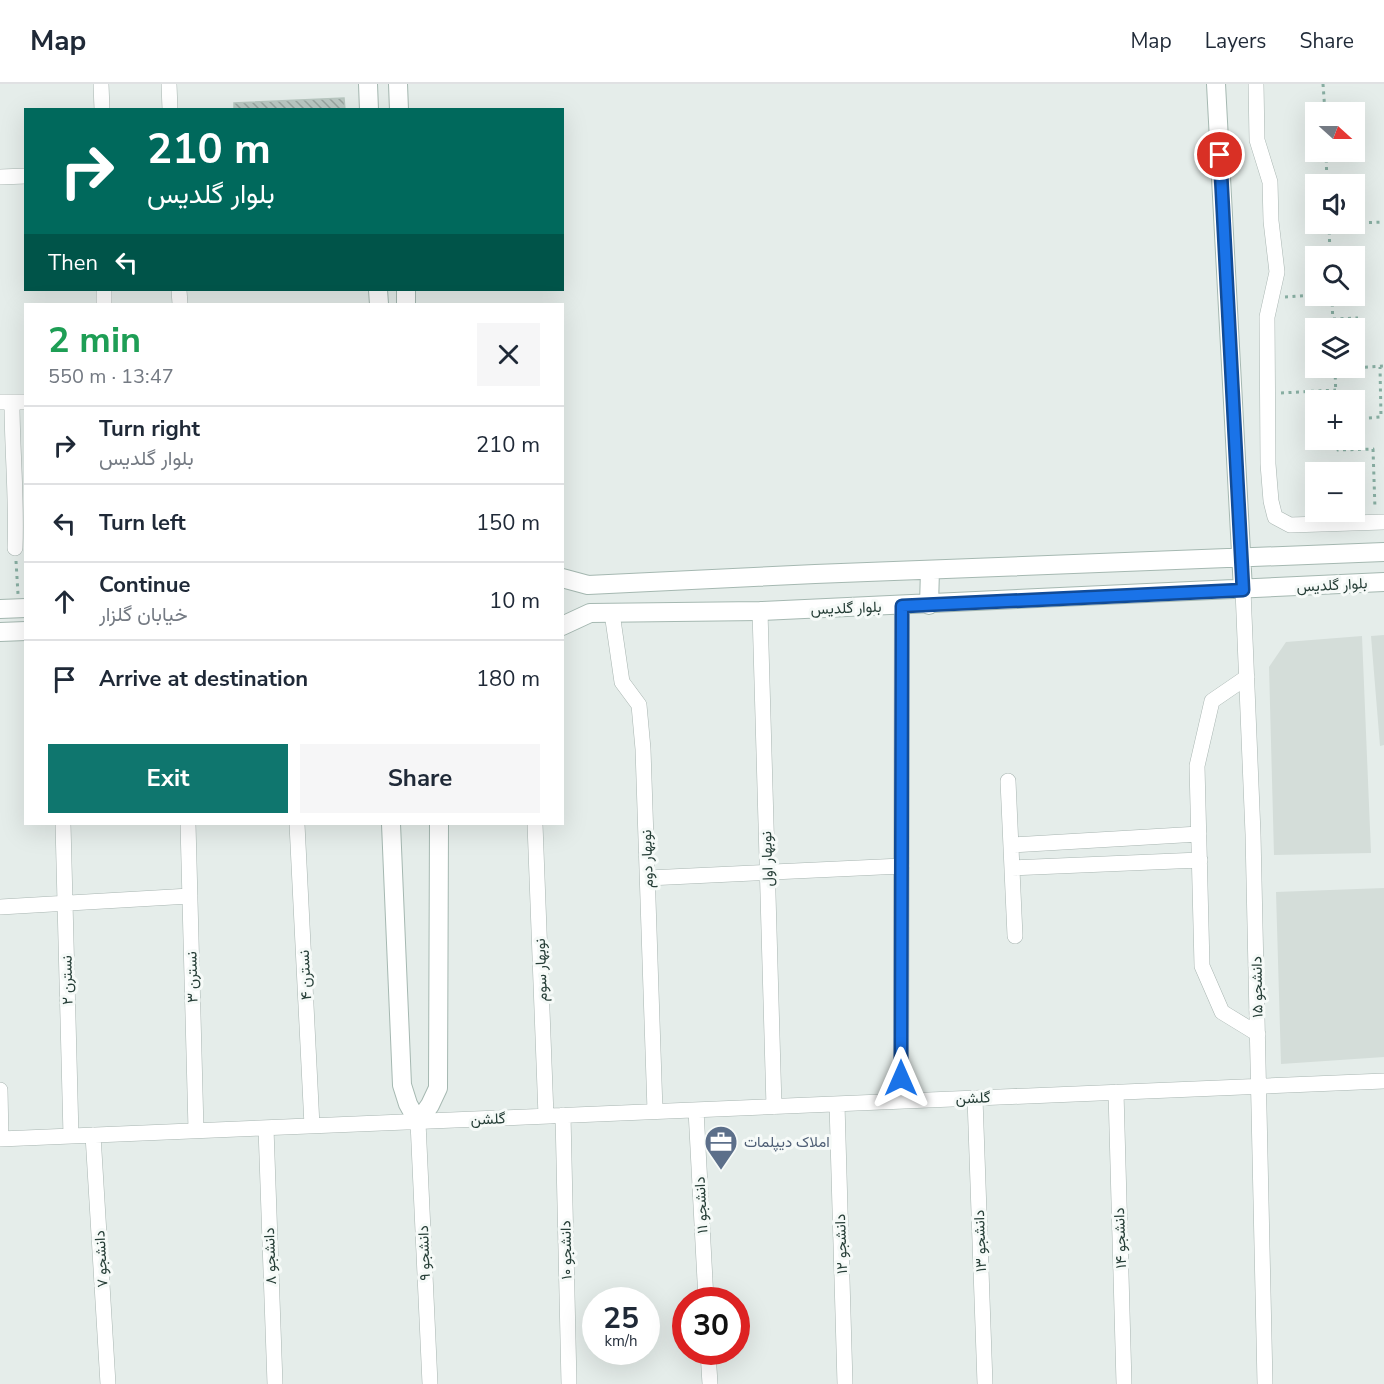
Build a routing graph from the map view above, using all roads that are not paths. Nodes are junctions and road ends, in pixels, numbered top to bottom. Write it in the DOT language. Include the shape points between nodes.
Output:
graph roads {
  1 [pos="102,84"];
  2 [pos="169,84"];
  3 [pos="368,84"];
  4 [pos="398,84"];
  5 [pos="1216,84"];
  6 [pos="1256,84"];
  7 [pos="102,108"];
  8 [pos="170,108"];
  9 [pos="369,108"];
  10 [pos="399,108"];
  11 [pos="24,176"];
  12 [pos="0,177"];
  13 [pos="12,402"];
  14 [pos="1380,522"];
  15 [pos="15,548"];
  16 [pos="1384,552"];
  17 [pos="1243,558"];
  18 [pos="930,570"];
  19 [pos="564,579"];
  20 [pos="1384,582"];
  21 [pos="1243,590"];
  22 [pos="929,605"];
  23 [pos="902,606"];
  24 [pos="22,608"];
  25 [pos="0,609"];
  26 [pos="760,612"];
  27 [pos="612,614"];
  28 [pos="564,625"];
  29 [pos="24,631"];
  30 [pos="0,632"];
  31 [pos="1247,677"];
  32 [pos="1008,781"];
  33 [pos="63,825"];
  34 [pos="188,825"];
  35 [pos="297,825"];
  36 [pos="391,825"];
  37 [pos="439,825"];
  38 [pos="535,825"];
  39 [pos="1199,834"];
  40 [pos="1011,845"];
  41 [pos="1200,860"];
  42 [pos="902,866"];
  43 [pos="1012,868"];
  44 [pos="767,873"];
  45 [pos="648,878"];
  46 [pos="190,896"];
  47 [pos="66,903"];
  48 [pos="0,907"];
  49 [pos="1015,936"];
  50 [pos="1258,1034"];
  51 [pos="1384,1081"];
  52 [pos="1259,1086"];
  53 [pos="0,1090"];
  54 [pos="1116,1092"];
  55 [pos="975,1098"];
  56 [pos="901,1101"];
  57 [pos="837,1104"];
  58 [pos="774,1107"];
  59 [pos="696,1110"];
  60 [pos="655,1111"];
  61 [pos="563,1115"];
  62 [pos="546,1116"];
  63 [pos="418,1122"];
  64 [pos="312,1126"];
  65 [pos="266,1128"];
  66 [pos="196,1131"];
  67 [pos="93,1135"];
  68 [pos="71,1136"];
  69 [pos="1,1139"];
  70 [pos="705,1287"];
  71 [pos="709,1365"];
  72 [pos="108,1384"];
  73 [pos="275,1384"];
  74 [pos="430,1384"];
  75 [pos="569,1384"];
  76 [pos="710,1384"];
  77 [pos="845,1384"];
  78 [pos="985,1384"];
  79 [pos="1124,1384"];
  80 [pos="1265,1384"];
  1 -- 7 [label="street"];
  2 -- 8 [label="street"];
  3 -- 9 [label="main road"];
  4 -- 10 [label="main road"];
  5 -- 17 [label="main road"];
  6 -- 14 [label="street" via="1257,140 1270,182 1277,272 1267,317 1268,464 1275,517 1290,525"];
  11 -- 12 [label="street"];
  13 -- 15 [label="street"];
  16 -- 17 [label="main road, بلوار گلدیس"];
  17 -- 18 [label="main road, بلوار گلدیس"];
  17 -- 21 [label="main road"];
  18 -- 19 [label="main road, بلوار گلدیس" via="588,585"];
  18 -- 22 [label="main road"];
  20 -- 21 [label="main road, بلوار گلدیس"];
  21 -- 22 [label="main road, بلوار گلدیس"];
  21 -- 31 [label="street, دانشجو ۱۵"];
  22 -- 23 [label="main road, بلوار گلدیس"];
  23 -- 26 [label="main road, بلوار گلدیس"];
  23 -- 42 [label="street"];
  24 -- 25 [label="main road"];
  26 -- 27 [label="main road, بلوار گلدیس"];
  26 -- 44 [label="street, نوبهار اول"];
  27 -- 28 [label="main road, بلوار گلدیس" via="590,613"];
  27 -- 45 [label="street, نوبهار دوم" via="622,682 639,705"];
  29 -- 30 [label="main road"];
  31 -- 39 [label="street" via="1212,701 1197,766"];
  31 -- 50 [label="street, دانشجو ۱۵"];
  32 -- 40 [label="street"];
  33 -- 47 [label="street, نسترن ۲"];
  34 -- 46 [label="street, نسترن ۳"];
  35 -- 64 [label="street, نسترن ۴"];
  36 -- 63 [label="main road" via="402,1085"];
  37 -- 63 [label="main road" via="438,1088"];
  38 -- 62 [label="street, نوبهار سوم"];
  39 -- 40 [label="street"];
  39 -- 41 [label="street"];
  40 -- 43 [label="street"];
  41 -- 43 [label="street"];
  41 -- 50 [label="street" via="1202,966 1222,1012"];
  42 -- 44 [label="street"];
  42 -- 56 [label="street"];
  43 -- 49 [label="street"];
  44 -- 45 [label="street"];
  44 -- 58 [label="street, نوبهار اول"];
  45 -- 60 [label="street, نوبهار دوم"];
  46 -- 47 [label="street"];
  46 -- 66 [label="street, نسترن ۳"];
  47 -- 48 [label="street"];
  47 -- 68 [label="street, نسترن ۲"];
  50 -- 52 [label="street, دانشجو ۱۵"];
  51 -- 52 [label="street, گلشن"];
  52 -- 54 [label="street, گلشن"];
  52 -- 80 [label="street, دانشجو ۱۵"];
  53 -- 69 [label="street"];
  54 -- 55 [label="street, گلشن"];
  54 -- 79 [label="street, دانشجو ۱۴"];
  55 -- 56 [label="street, گلشن"];
  55 -- 78 [label="street, دانشجو ۱۳"];
  56 -- 57 [label="street, گلشن"];
  57 -- 58 [label="street, گلشن"];
  57 -- 77 [label="street, دانشجو ۱۲"];
  58 -- 59 [label="street, گلشن"];
  59 -- 60 [label="street, گلشن"];
  59 -- 70 [label="street, دانشجو ۱۱"];
  60 -- 61 [label="street, گلشن"];
  61 -- 62 [label="street, گلشن"];
  61 -- 75 [label="street, دانشجو ۱۰"];
  62 -- 63 [label="street, گلشن"];
  63 -- 64 [label="street, گلشن"];
  63 -- 74 [label="street, دانشجو ۹"];
  64 -- 65 [label="street, گلشن"];
  65 -- 66 [label="street, گلشن"];
  65 -- 73 [label="street, دانشجو ۸"];
  66 -- 67 [label="street, گلشن"];
  67 -- 68 [label="street, گلشن"];
  67 -- 72 [label="street, دانشجو ۷"];
  68 -- 69 [label="street, گلشن"];
  71 -- 76 [label="street"];
}
